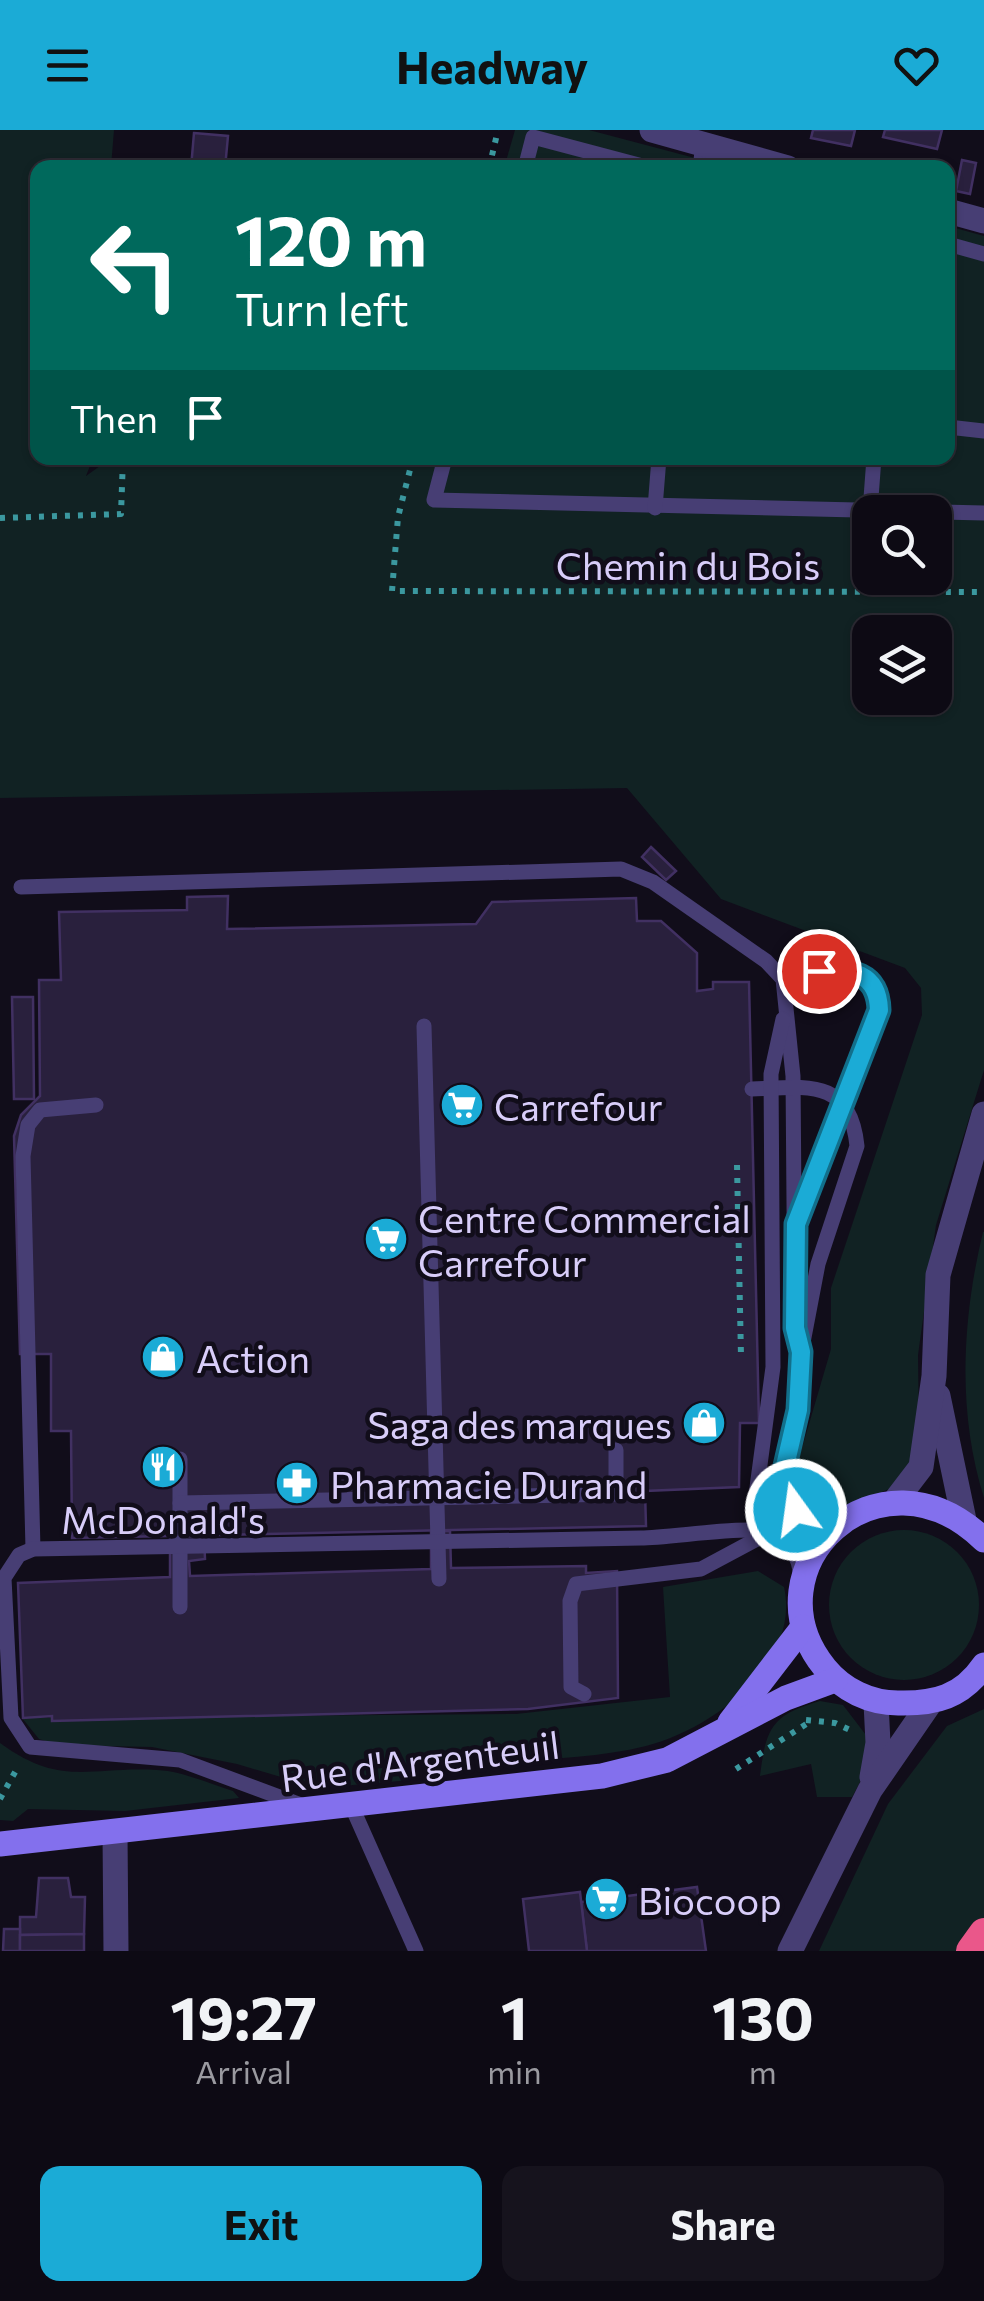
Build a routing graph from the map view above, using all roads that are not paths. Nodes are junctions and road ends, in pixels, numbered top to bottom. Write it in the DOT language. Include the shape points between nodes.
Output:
graph roads {
  1 [pos="652,130"];
  2 [pos="702,156"];
  3 [pos="527,160"];
  4 [pos="620,160"];
  5 [pos="731,160"];
  6 [pos="955,213"];
  7 [pos="984,221"];
  8 [pos="955,246"];
  9 [pos="984,254"];
  10 [pos="955,429"];
  11 [pos="984,432"];
  12 [pos="443,465"];
  13 [pos="658,465"];
  14 [pos="873,465"];
  15 [pos="871,495"];
  16 [pos="655,508"];
  17 [pos="852,511"];
  18 [pos="952,512"];
  19 [pos="984,513"];
  20 [pos="21,887"];
  21 [pos="783,979"];
  22 [pos="786,1006"];
  23 [pos="424,1026"];
  24 [pos="752,1089"];
  25 [pos="88,1105"];
  26 [pos="984,1114"];
  27 [pos="796,1224"];
  28 [pos="801,1352"];
  29 [pos="934,1376"];
  30 [pos="616,1450"];
  31 [pos="180,1459"];
  32 [pos="437,1497"];
  33 [pos="895,1501"];
  34 [pos="180,1503"];
  35 [pos="964,1520"];
  36 [pos="770,1532"];
  37 [pos="828,1534"];
  38 [pos="984,1540"];
  39 [pos="34,1549"];
  40 [pos="439,1579"];
  41 [pos="802,1588"];
  42 [pos="180,1607"];
  43 [pos="803,1627"];
  44 [pos="981,1672"];
  45 [pos="835,1680"];
  46 [pos="584,1694"];
  47 [pos="876,1703"];
  48 [pos="930,1704"];
  49 [pos="724,1730"];
  50 [pos="870,1790"];
  51 [pos="352,1807"];
  52 [pos="314,1810"];
  53 [pos="116,1833"];
  54 [pos="0,1844"];
  55 [pos="984,1933"];
  56 [pos="116,1951"];
  57 [pos="416,1951"];
  58 [pos="790,1951"];
  59 [pos="970,1951"];
  1 -- 2 [label="street"];
  2 -- 5 [label="street"];
  3 -- 4 [label="lane" via="533,137"];
  6 -- 7 [label="street"];
  8 -- 9 [label="lane"];
  10 -- 11 [label="lane"];
  12 -- 16 [label="lane" via="434,500"];
  13 -- 16 [label="lane"];
  14 -- 15 [label="lane"];
  16 -- 17 [label="lane"];
  18 -- 19 [label="lane"];
  20 -- 21 [label="lane" via="621,869 653,882"];
  21 -- 22 [label="lane"];
  21 -- 27 [label="lane" via="854,971 870,980 879,1010"];
  22 -- 27 [label="lane"];
  22 -- 36 [label="lane" via="771,1074 774,1355 754,1510"];
  23 -- 32 [label="lane"];
  24 -- 28 [label="lane" via="820,1089 836,1096 849,1110 857,1146 818,1264"];
  25 -- 39 [label="lane" via="40,1110 28,1126 23,1156"];
  26 -- 29 [label="street" via="938,1275"];
  27 -- 28 [label="lane" via="795,1328"];
  28 -- 37 [label="lane" via="798,1410 782,1479 785,1501"];
  29 -- 33 [label="street" via="921,1467"];
  29 -- 35 [label="street"];
  30 -- 32 [label="lane" via="616,1494"];
  31 -- 34 [label="lane"];
  32 -- 34 [label="lane"];
  32 -- 40 [label="lane"];
  33 -- 35 [label="street" via="931,1504"];
  33 -- 37 [label="street" via="858,1511"];
  34 -- 42 [label="lane"];
  35 -- 38 [label="street"];
  36 -- 39 [label="lane"];
  36 -- 41 [label="lane" via="798,1558"];
  36 -- 46 [label="lane" via="701,1569 576,1584 570,1602 572,1687"];
  37 -- 41 [label="street"];
  39 -- 52 [label="lane" via="18,1555 4,1578 10,1718 30,1747 180,1760"];
  41 -- 43 [label="street"];
  43 -- 45 [label="street"];
  43 -- 49 [label="street, Rue d'Argenteuil"];
  44 -- 48 [label="street"];
  45 -- 47 [label="street"];
  45 -- 49 [label="street, Rue d'Argenteuil"];
  47 -- 48 [label="street"];
  47 -- 50 [label="street"];
  48 -- 50 [label="street"];
  49 -- 51 [label="street, Rue d'Argenteuil" via="667,1760 602,1776"];
  50 -- 58 [label="street"];
  51 -- 52 [label="street, Rue d'Argenteuil"];
  51 -- 57 [label="lane"];
  52 -- 53 [label="street, Rue d'Argenteuil"];
  53 -- 54 [label="street, Rue d'Argenteuil"];
  53 -- 56 [label="street"];
  55 -- 59 [label="highway"];
}
